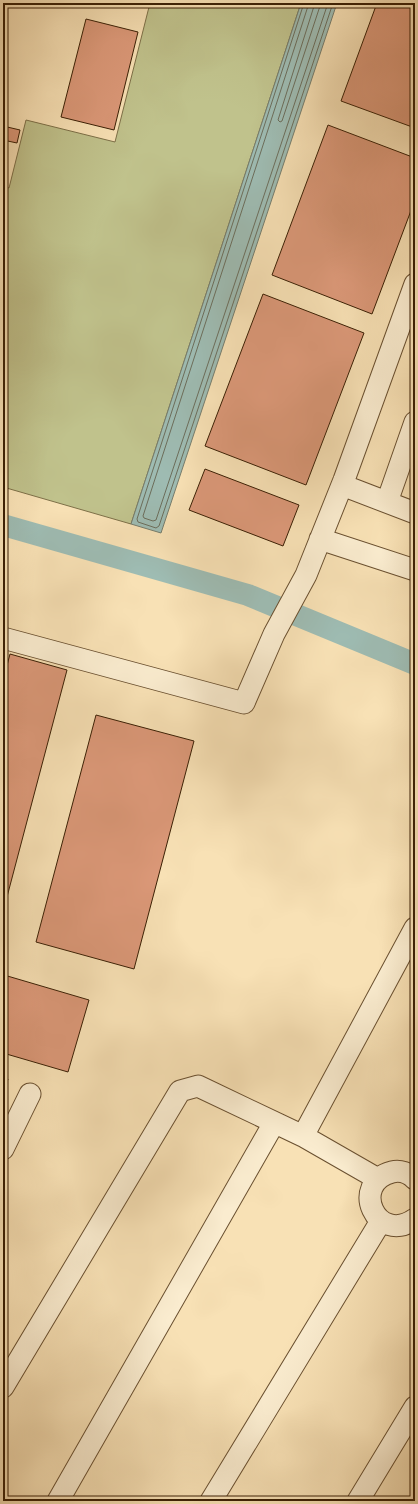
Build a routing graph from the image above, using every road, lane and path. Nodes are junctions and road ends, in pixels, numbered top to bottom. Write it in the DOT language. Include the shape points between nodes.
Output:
graph roads {
  1 [pos="415,284"];
  2 [pos="415,422"];
  3 [pos="342,484"];
  4 [pos="387,502"];
  5 [pos="415,513"];
  6 [pos="320,539"];
  7 [pos="415,570"];
  8 [pos="3,638"];
  9 [pos="415,928"];
  10 [pos="30,1094"];
  11 [pos="274,1123"];
  12 [pos="303,1136"];
  13 [pos="3,1149"];
  14 [pos="414,1176"];
  15 [pos="378,1179"];
  16 [pos="415,1219"];
  17 [pos="381,1221"];
  18 [pos="3,1387"];
  19 [pos="415,1407"];
  20 [pos="58,1501"];
  21 [pos="211,1501"];
  22 [pos="358,1501"];
  1 -- 3 [label="street"];
  2 -- 4 [label="street"];
  3 -- 4 [label="street"];
  3 -- 6 [label="street"];
  4 -- 5 [label="street"];
  6 -- 7 [label="street"];
  6 -- 8 [label="street" via="306,576 274,634 244,703"];
  9 -- 12 [label="street"];
  10 -- 13 [label="street"];
  11 -- 12 [label="street"];
  11 -- 18 [label="street" via="198,1086 180,1091"];
  11 -- 20 [label="street"];
  12 -- 15 [label="street"];
  14 -- 15 [label="street" via="395,1171"];
  15 -- 17 [label="street" via="372,1187 370,1206"];
  16 -- 17 [label="street" via="399,1226"];
  17 -- 21 [label="street"];
  19 -- 22 [label="street"];
}
